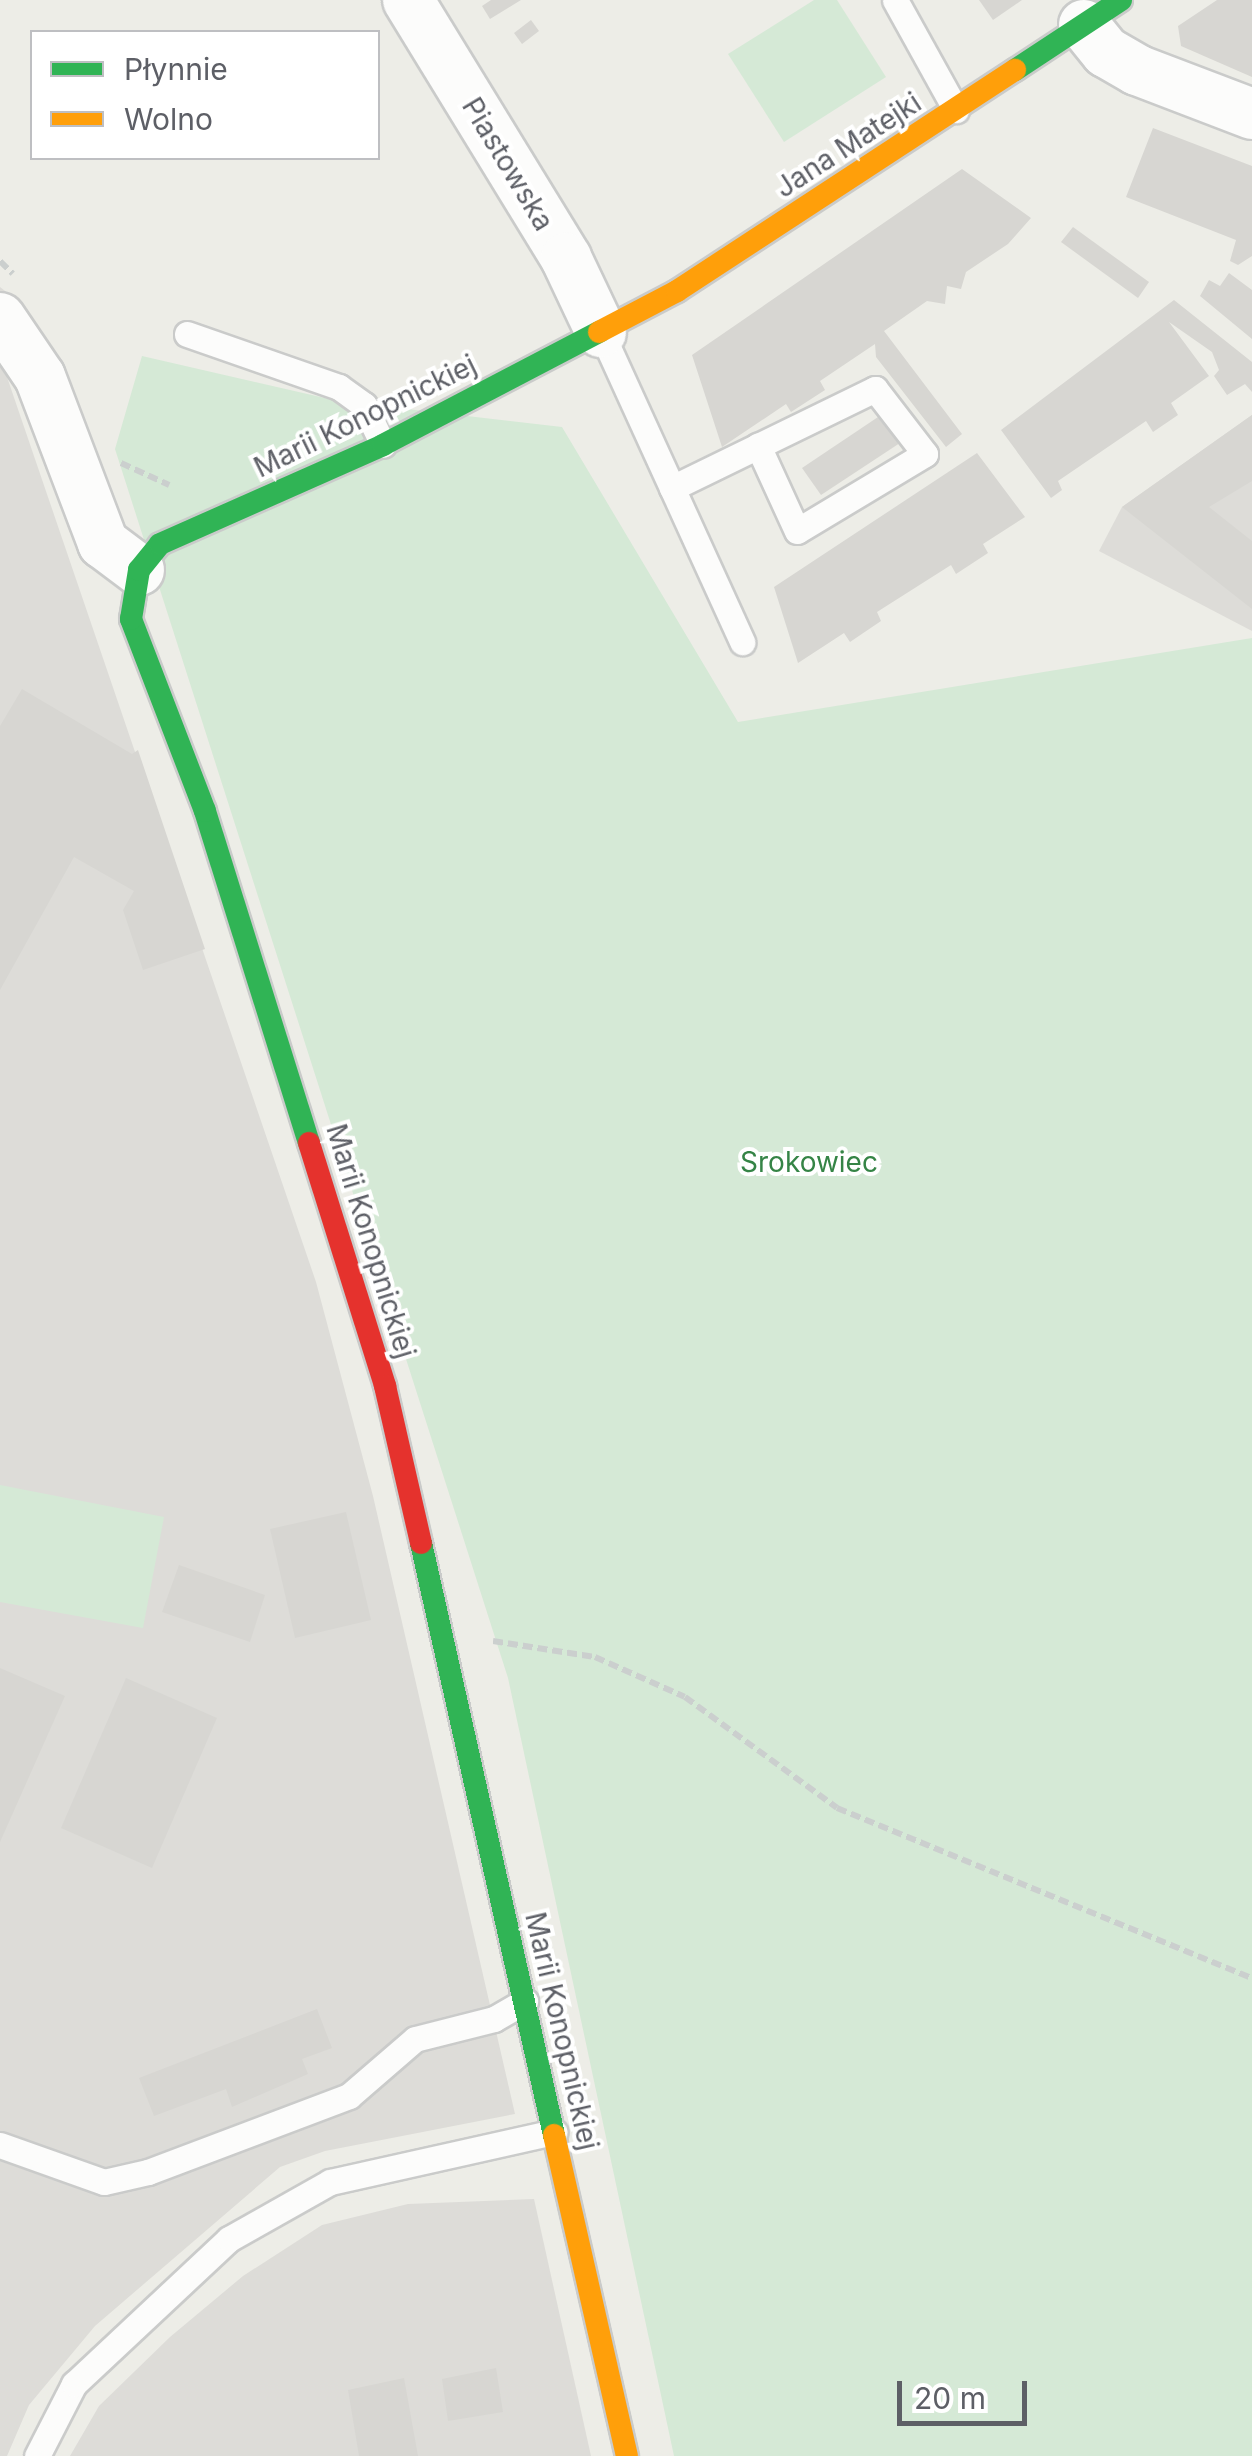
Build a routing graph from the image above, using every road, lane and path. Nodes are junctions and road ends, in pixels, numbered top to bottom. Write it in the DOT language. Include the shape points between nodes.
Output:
graph roads {
  1 [pos="408,0"];
  2 [pos="895,0"];
  3 [pos="1103,13"];
  4 [pos="956,110"];
  5 [pos="1252,114"];
  6 [pos="0,261"];
  7 [pos="11,301"];
  8 [pos="601,332"];
  9 [pos="187,334"];
  10 [pos="384,445"];
  11 [pos="758,446"];
  12 [pos="111,458"];
  13 [pos="672,488"];
  14 [pos="185,492"];
  15 [pos="138,570"];
  16 [pos="742,642"];
  17 [pos="439,1620"];
  18 [pos="1252,1978"];
  19 [pos="525,2001"];
  20 [pos="554,2132"];
  21 [pos="0,2145"];
  22 [pos="38,2456"];
  23 [pos="628,2456"];
  1 -- 8 [label="street, Piastowska" via="566,258"];
  2 -- 4 [label="lane"];
  3 -- 4 [label="street, Jana Matejki"];
  3 -- 5 [label="street" via="1106,52"];
  4 -- 8 [label="street, Jana Matejki" via="677,291"];
  6 -- 7 [label="path"];
  7 -- 15 [label="street" via="104,544"];
  8 -- 10 [label="street, Marii Konopnickiej"];
  8 -- 13 [label="lane"];
  9 -- 10 [label="lane" via="339,387 364,405"];
  10 -- 15 [label="street, Marii Konopnickiej" via="160,544"];
  11 -- 11 [label="lane" via="875,389 925,454 797,531"];
  11 -- 13 [label="lane"];
  12 -- 14 [label="path"];
  13 -- 16 [label="lane"];
  15 -- 17 [label="street, Marii Konopnickiej" via="132,619 204,811 385,1386"];
  17 -- 18 [label="path" via="493,1641 595,1656 686,1697 837,1808"];
  17 -- 19 [label="street, Marii Konopnickiej"];
  19 -- 20 [label="street, Marii Konopnickiej"];
  19 -- 21 [label="lane" via="494,2019 415,2038 350,2096 148,2172 104,2182"];
  20 -- 22 [label="lane" via="330,2182 229,2239 74,2384"];
  20 -- 23 [label="street, Marii Konopnickiej"];
}
